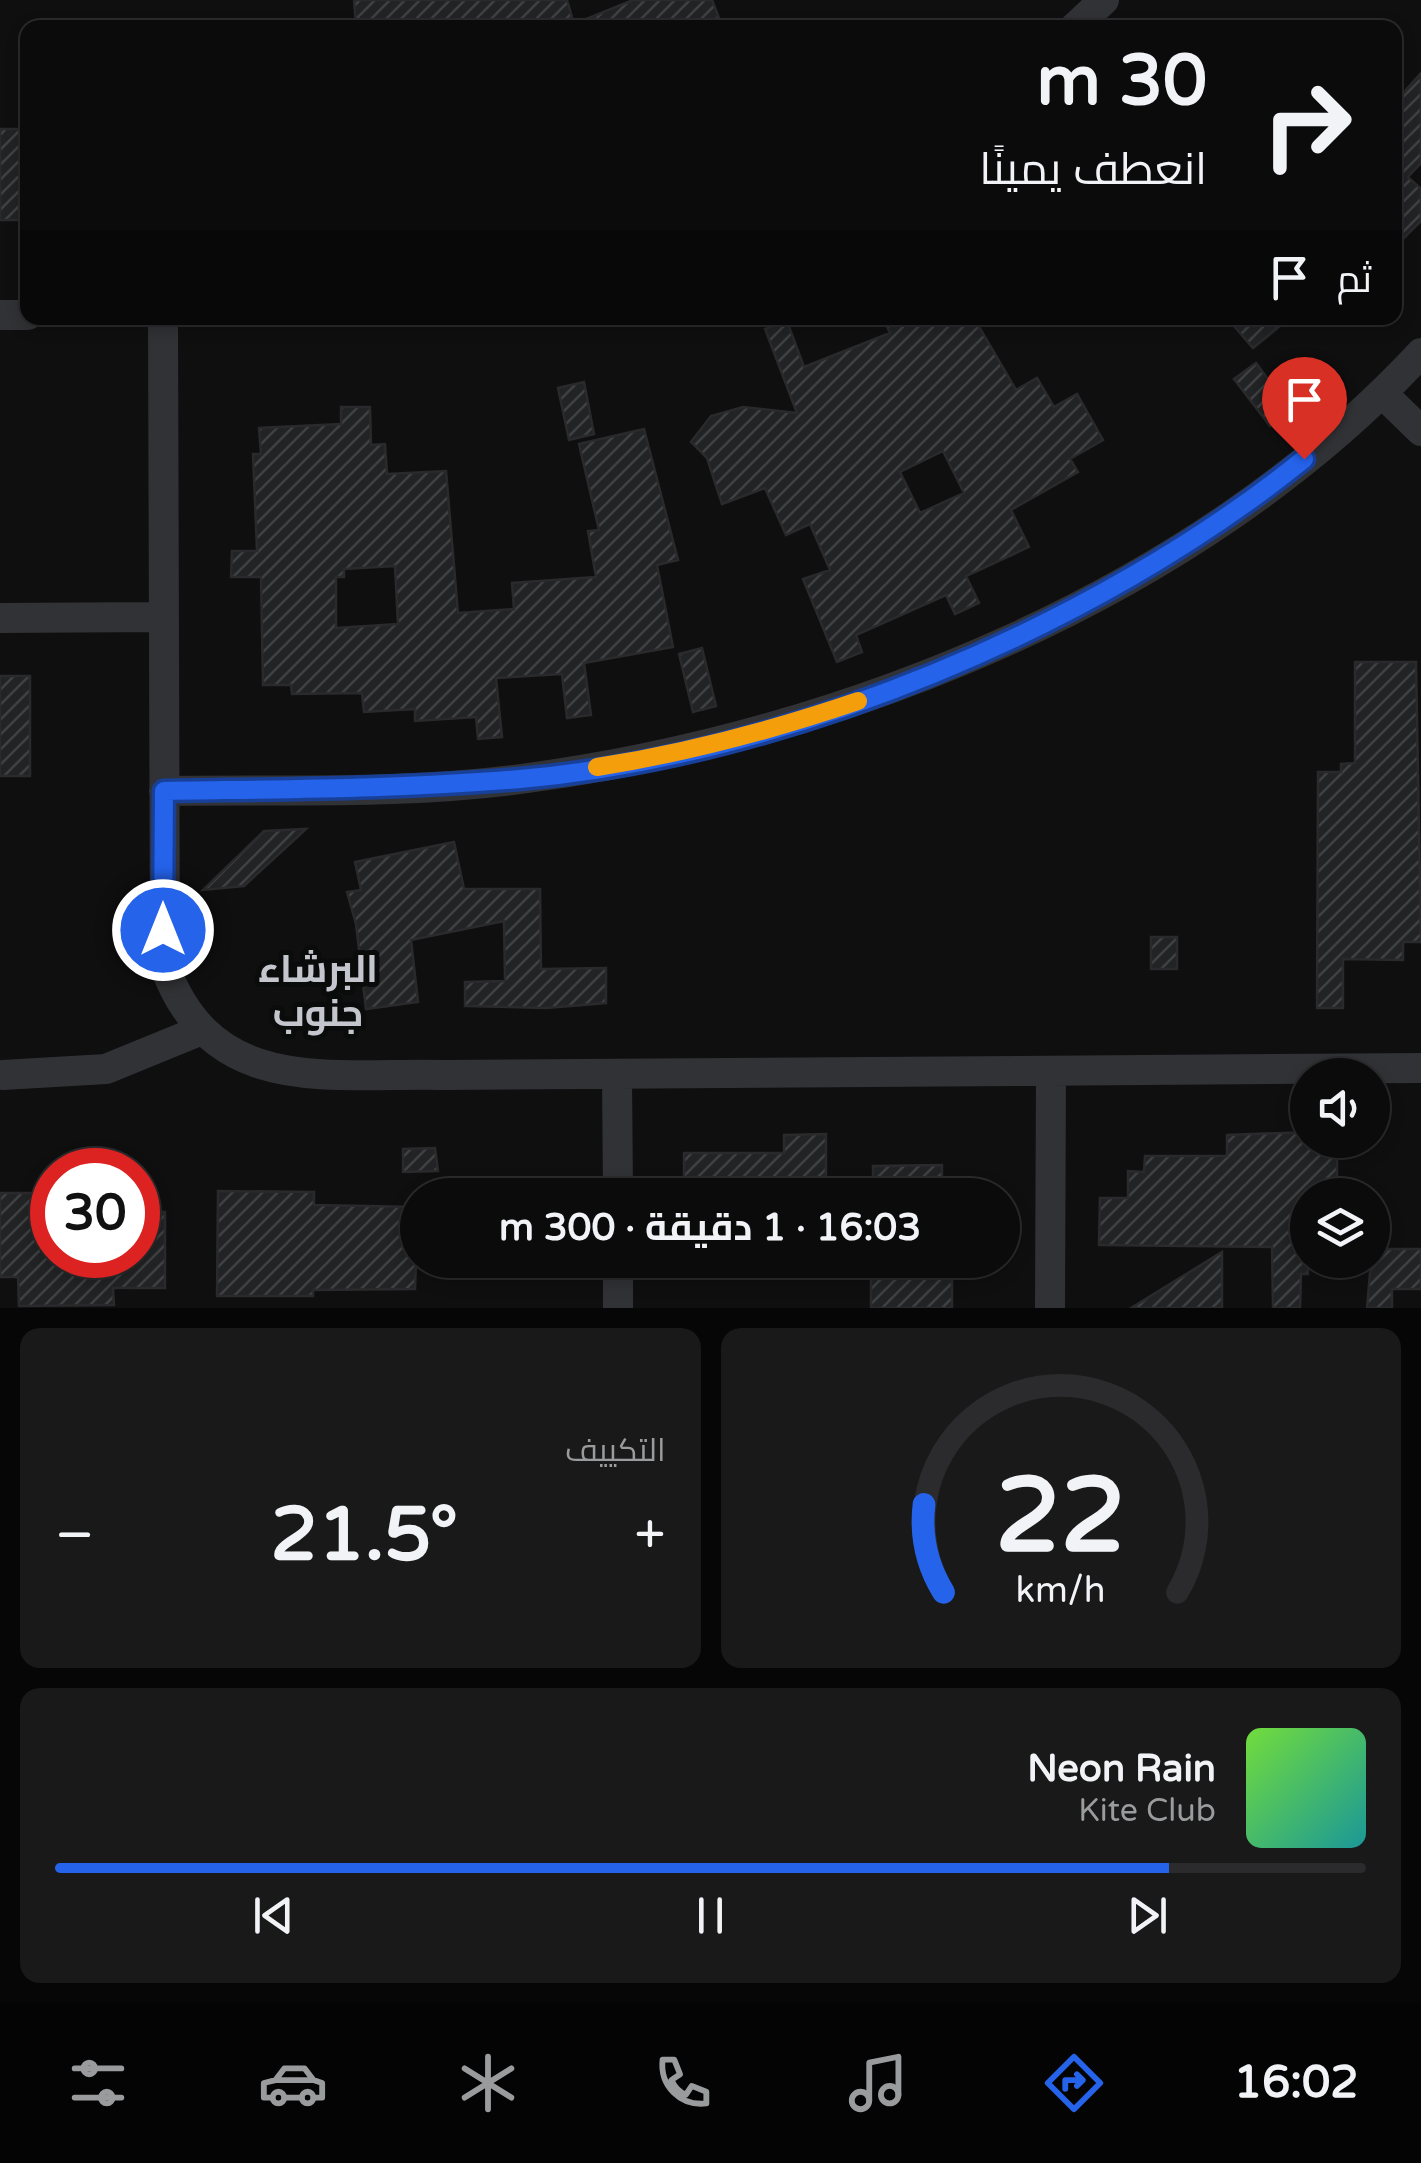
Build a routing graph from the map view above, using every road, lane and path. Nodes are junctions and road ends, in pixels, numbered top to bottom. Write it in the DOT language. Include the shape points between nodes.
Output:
graph roads {
  1 [pos="1104,0"];
  2 [pos="1083,20"];
  3 [pos="163,325"];
  4 [pos="1421,353"];
  5 [pos="1383,394"];
  6 [pos="1421,431"];
  7 [pos="161,617"];
  8 [pos="0,618"];
  9 [pos="164,791"];
  10 [pos="200,1031"];
  11 [pos="1421,1068"];
  12 [pos="1051,1071"];
  13 [pos="3,1075"];
  14 [pos="618,1077"];
  15 [pos="618,1178"];
  16 [pos="618,1278"];
  17 [pos="618,1308"];
  18 [pos="1050,1308"];
  1 -- 2 [label="street"];
  3 -- 7 [label="street"];
  4 -- 5 [label="street"];
  5 -- 6 [label="street"];
  5 -- 9 [label="street" via="1277,480 1164,557 1045,624 920,679 791,724 658,757 524,779"];
  7 -- 8 [label="street"];
  7 -- 9 [label="street"];
  9 -- 10 [label="street" via="166,966 178,1001"];
  10 -- 13 [label="street" via="106,1069"];
  10 -- 14 [label="street" via="228,1054 262,1068 298,1072"];
  11 -- 12 [label="street"];
  12 -- 14 [label="street"];
  12 -- 18 [label="street"];
  14 -- 15 [label="street"];
  16 -- 17 [label="street"];
}
